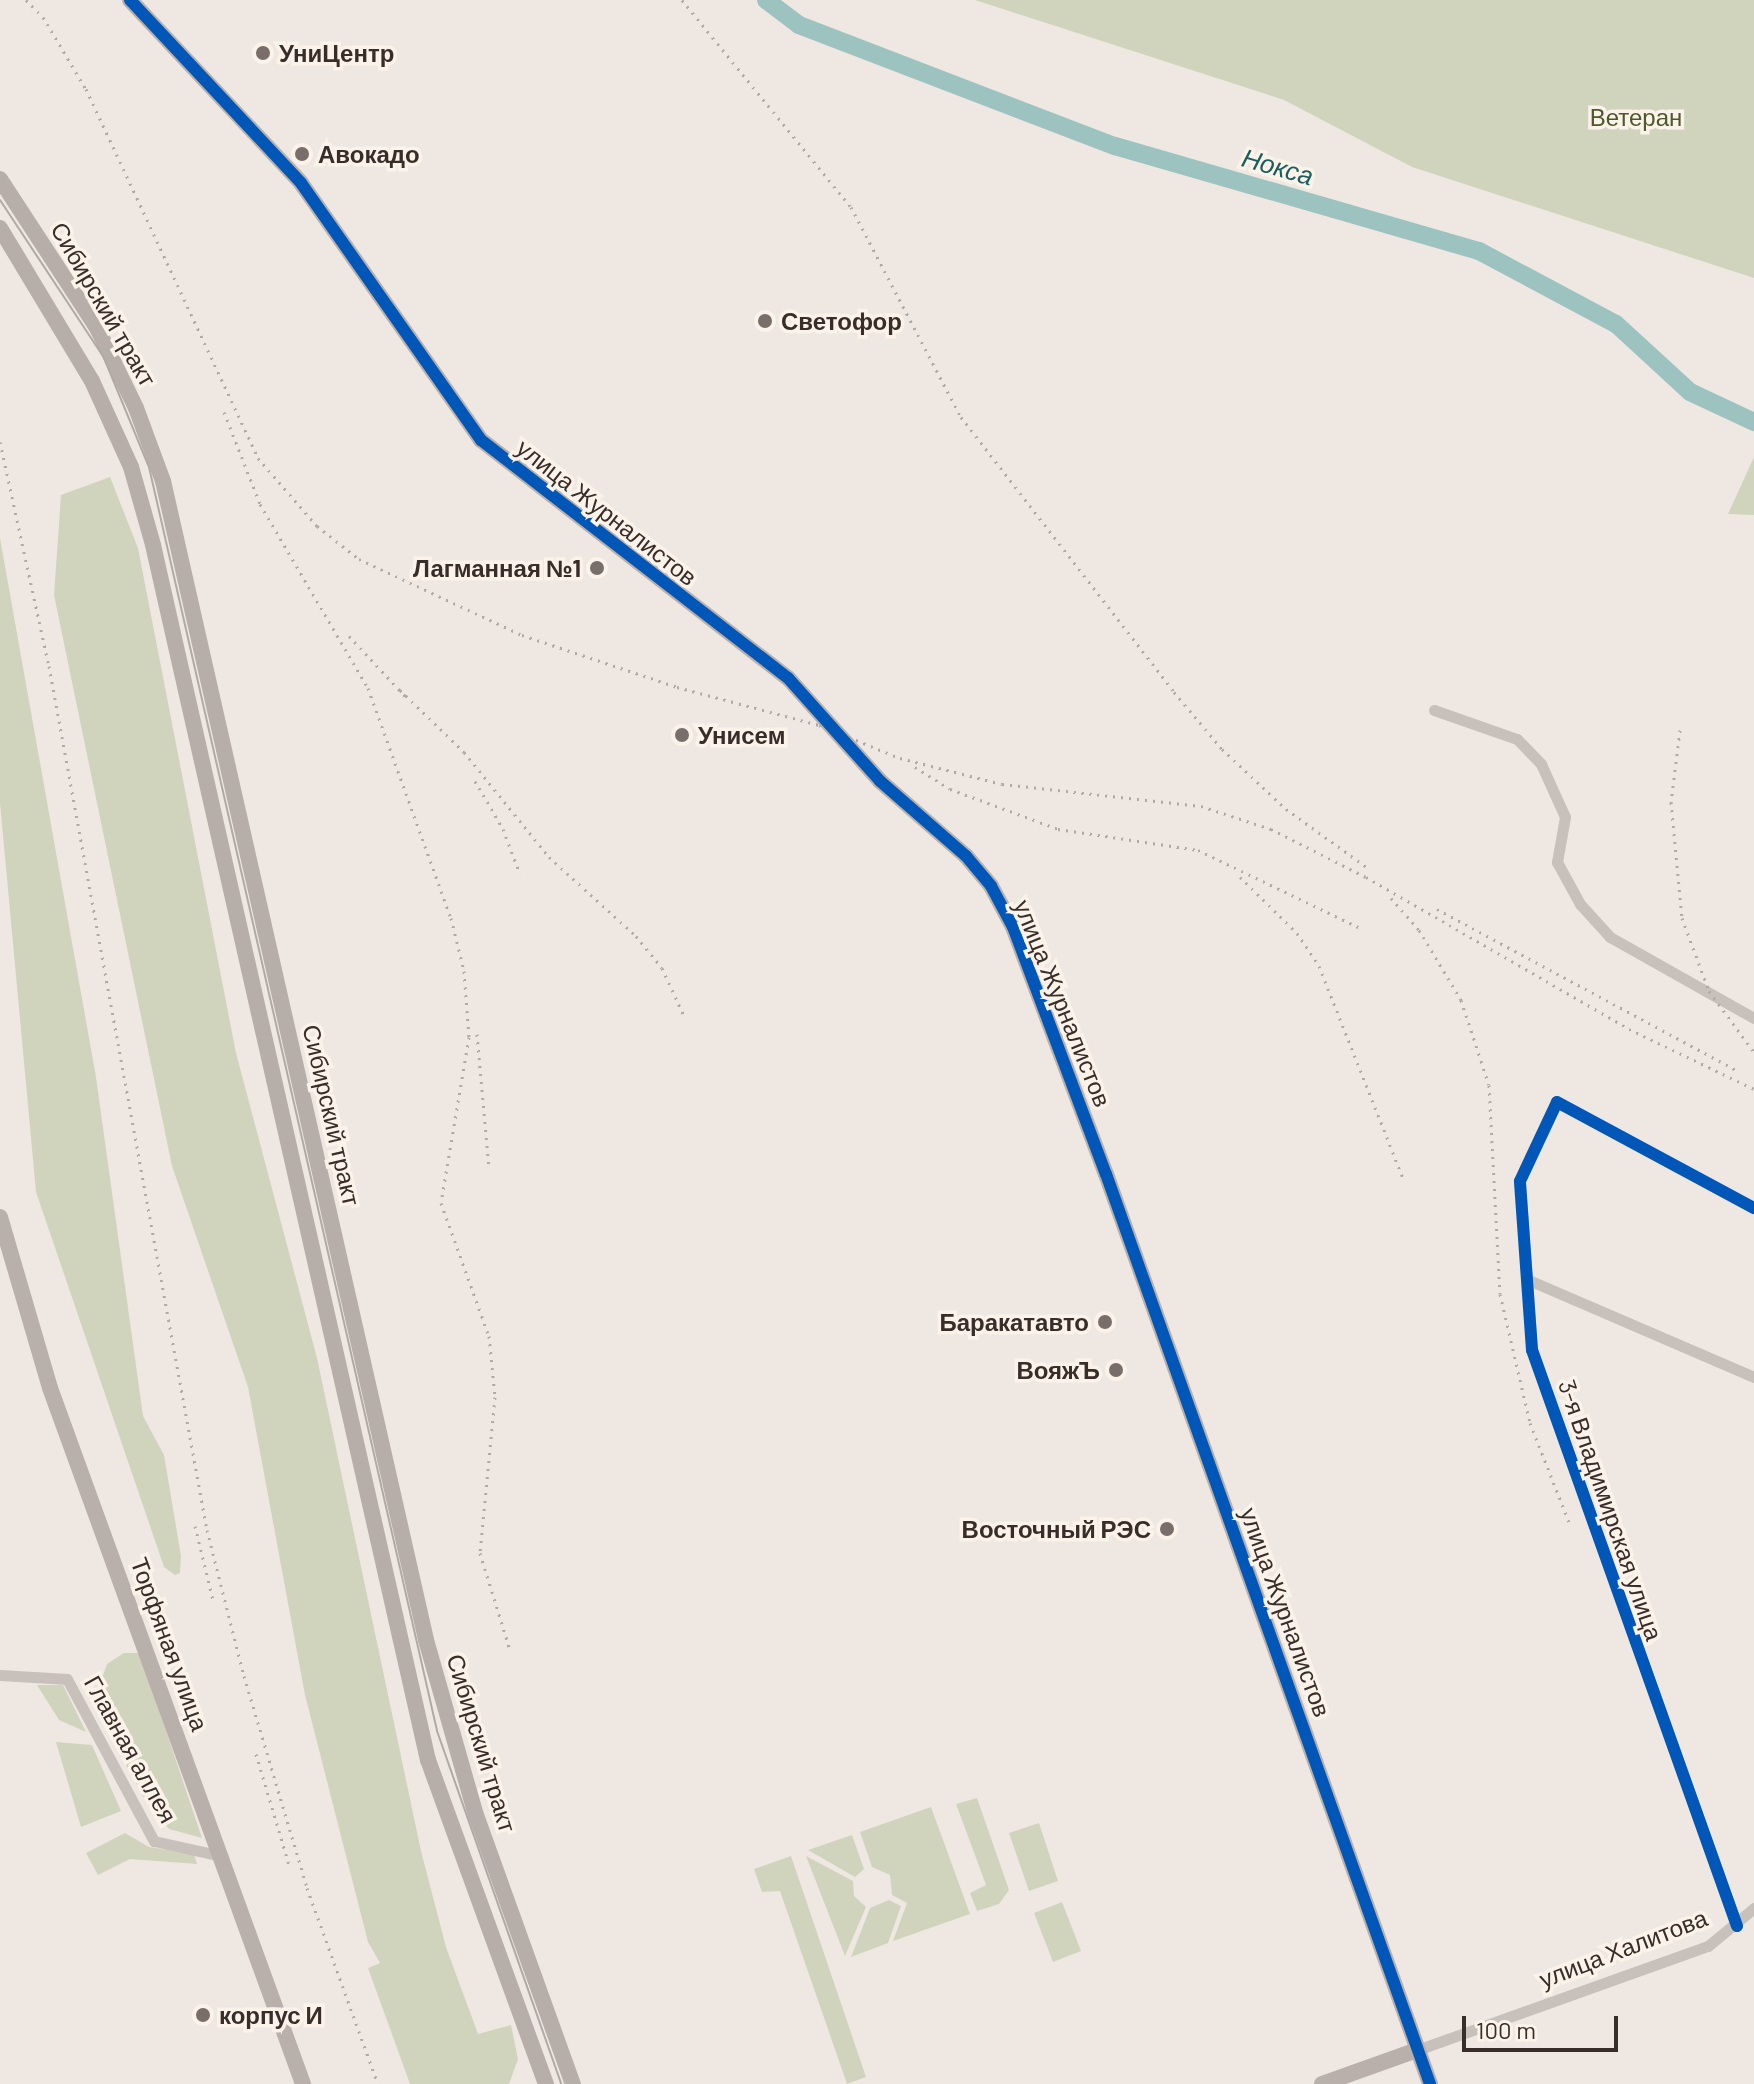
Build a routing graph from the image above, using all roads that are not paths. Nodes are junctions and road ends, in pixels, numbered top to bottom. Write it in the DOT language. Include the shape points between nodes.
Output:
graph roads {
  1 [pos="130,0"];
  2 [pos="0,179"];
  3 [pos="0,228"];
  4 [pos="1434,710"];
  5 [pos="1754,1018"];
  6 [pos="1754,1208"];
  7 [pos="0,1217"];
  8 [pos="1531,1281"];
  9 [pos="1754,1377"];
  10 [pos="0,1675"];
  11 [pos="222,1856"];
  12 [pos="1754,1908"];
  13 [pos="1737,1926"];
  14 [pos="1417,2050"];
  15 [pos="303,2084"];
  16 [pos="546,2084"];
  17 [pos="573,2084"];
  18 [pos="1322,2084"];
  19 [pos="1430,2084"];
  1 -- 14 [label="street, улица Журналистов" via="301,183 481,440 788,678 880,781 966,856 991,886 1018,939 1106,1174"];
  2 -- 17 [label="main road, Сибирский тракт" via="97,328 136,408 163,481 426,1640 476,1815"];
  3 -- 16 [label="main road, Сибирский тракт" via="92,381 131,467 153,545 422,1738"];
  4 -- 5 [label="street" via="1517,739 1541,764 1565,817 1557,862 1580,904 1610,937"];
  6 -- 8 [label="street, 3-я Владимирская улица" via="1557,1102 1520,1181"];
  7 -- 11 [label="street, Торфяная улица" via="50,1388"];
  8 -- 9 [label="street"];
  8 -- 13 [label="street, 3-я Владимирская улица" via="1532,1350"];
  10 -- 11 [label="street, Главная аллея" via="67,1679 154,1841"];
  11 -- 15 [label="street, Торфяная улица"];
  12 -- 13 [label="street, улица Халитова"];
  13 -- 14 [label="street, улица Халитова" via="1708,1946"];
  14 -- 18 [label="street, улица Халитова"];
  14 -- 19 [label="street, улица Журналистов"];
}
